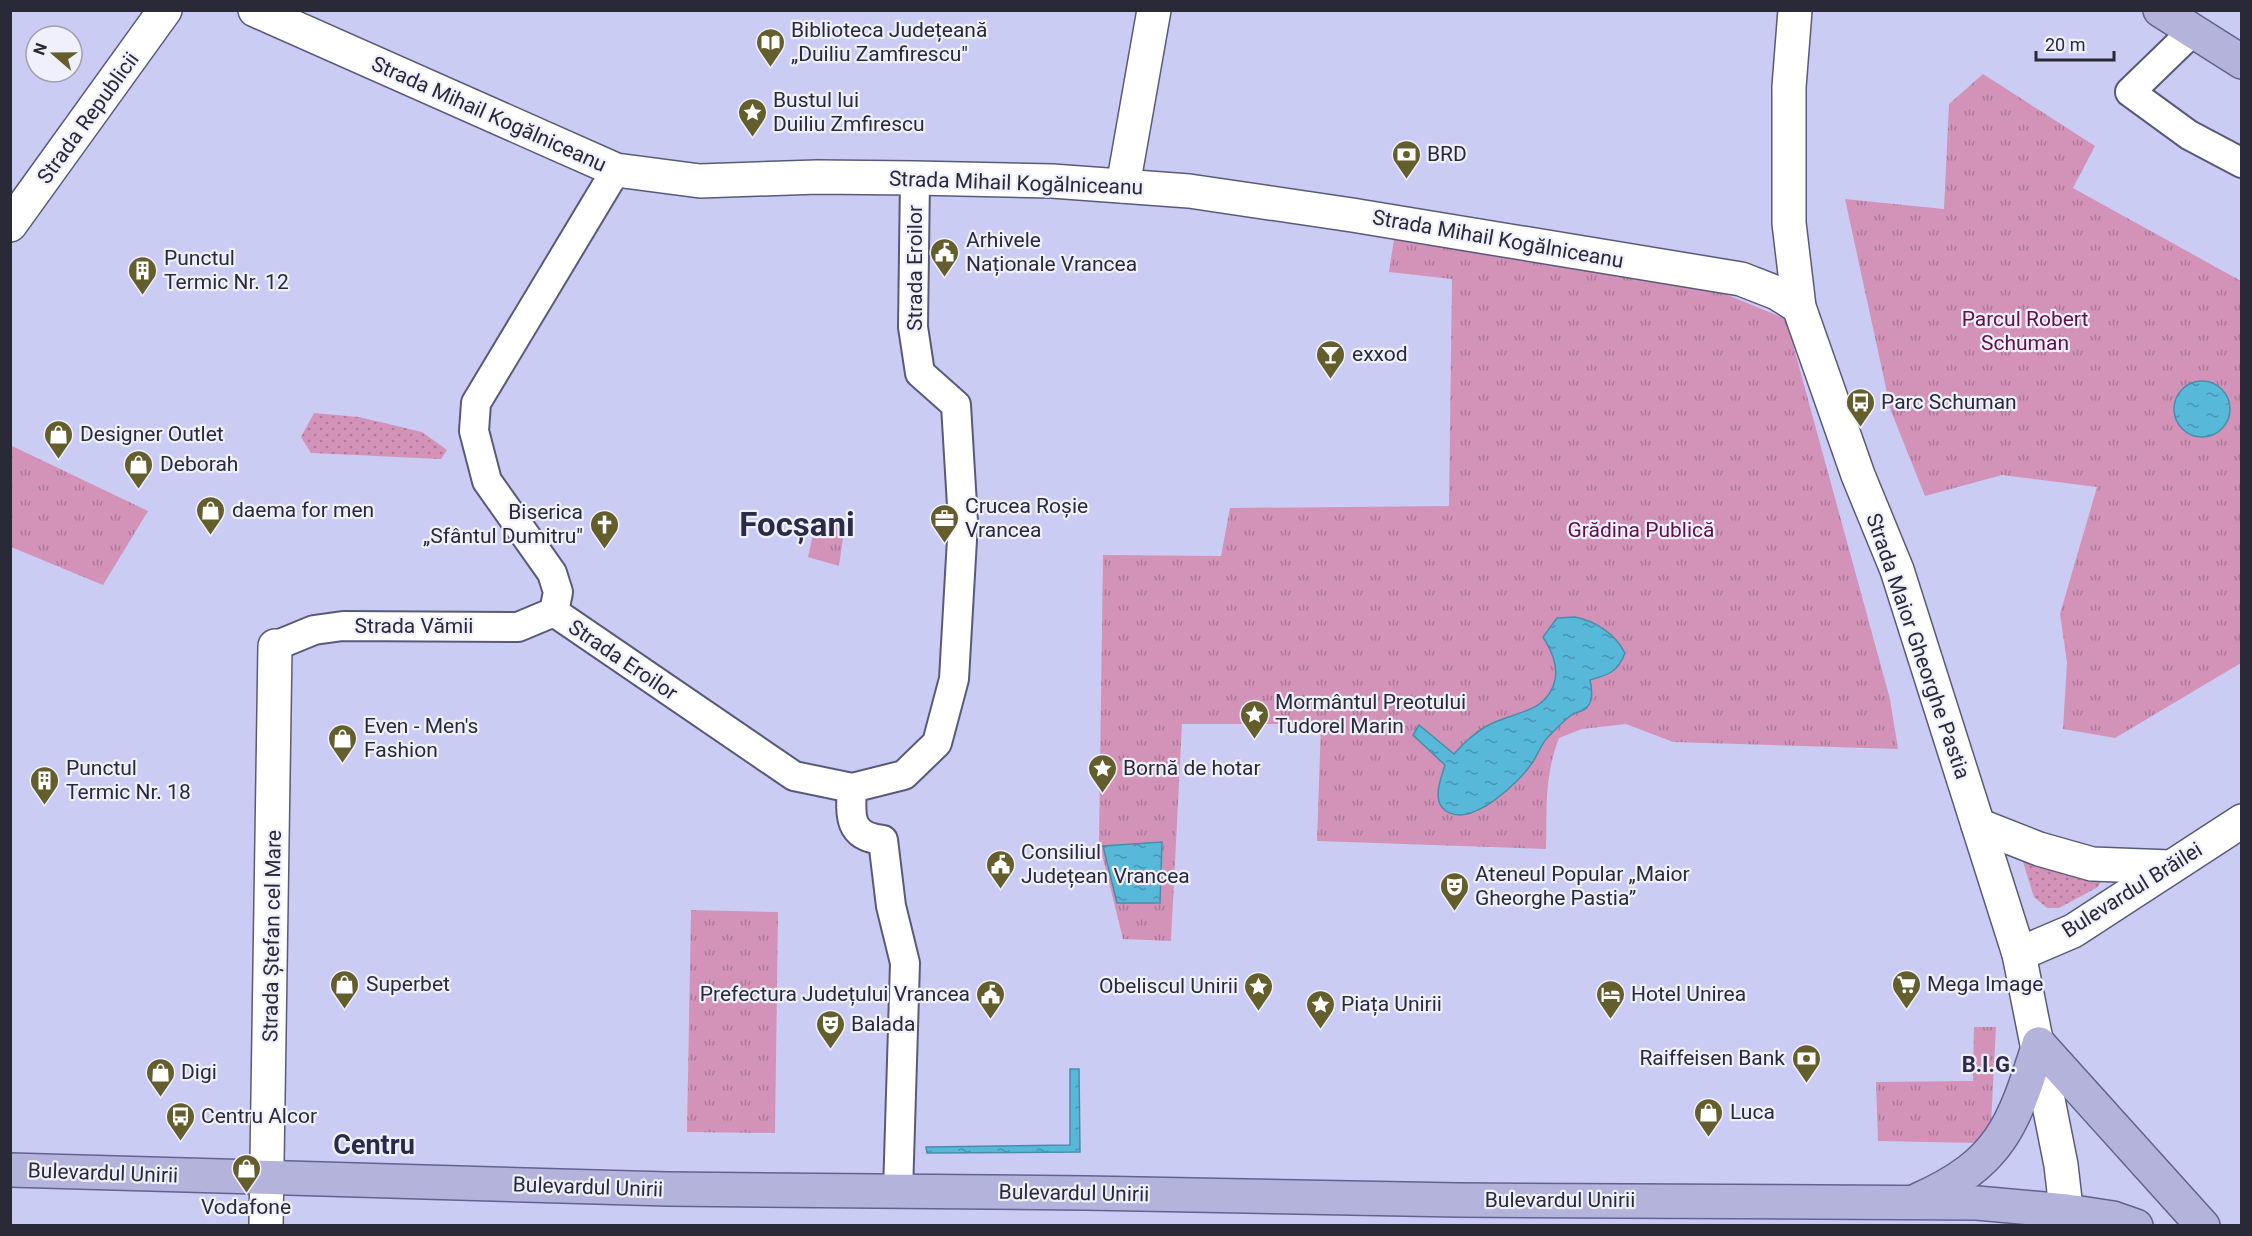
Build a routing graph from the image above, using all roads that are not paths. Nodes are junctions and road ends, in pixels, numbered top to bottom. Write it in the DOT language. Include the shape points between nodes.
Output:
graph roads {
  1 [pos="165,10"];
  2 [pos="255,10"];
  3 [pos="1154,10"];
  4 [pos="1796,10"];
  5 [pos="1814,10"];
  6 [pos="2160,10"];
  7 [pos="2193,31"];
  8 [pos="1792,43"];
  9 [pos="2241,62"];
  10 [pos="2241,163"];
  11 [pos="616,170"];
  12 [pos="915,178"];
  13 [pos="1123,186"];
  14 [pos="10,225"];
  15 [pos="1799,307"];
  16 [pos="554,612"];
  17 [pos="274,646"];
  18 [pos="852,788"];
  19 [pos="2241,820"];
  20 [pos="1978,825"];
  21 [pos="2171,867"];
  22 [pos="2019,954"];
  23 [pos="2039,1044"];
  24 [pos="10,1170"];
  25 [pos="268,1178"];
  26 [pos="898,1192"];
  27 [pos="1914,1202"];
  28 [pos="2067,1218"];
  29 [pos="266,1226"];
  30 [pos="2136,1226"];
  31 [pos="2203,1226"];
  1 -- 14 [label="street, Strada Republicii"];
  2 -- 11 [label="street, Strada Mihail Kogălniceanu"];
  3 -- 13 [label="street"];
  4 -- 8 [label="street, Strada Maior Gheorghe Pastia"];
  5 -- 8 [label="street"];
  6 -- 7 [label="main road"];
  7 -- 9 [label="main road"];
  7 -- 10 [label="street" via="2130,92 2189,135"];
  8 -- 15 [label="street, Strada Maior Gheorghe Pastia" via="1788,223"];
  11 -- 12 [label="street, Strada Mihail Kogălniceanu" via="700,181"];
  11 -- 16 [label="street, Strada Eroilor" via="476,403 474,432 487,481 552,573 558,592"];
  12 -- 13 [label="street, Strada Mihail Kogălniceanu"];
  12 -- 18 [label="street, Strada Eroilor" via="913,327 921,373 956,405 963,522 954,679 937,743 904,775"];
  13 -- 15 [label="street, Strada Mihail Kogălniceanu" via="1189,191 1352,215 1741,279 1778,293"];
  15 -- 20 [label="street, Strada Maior Gheorghe Pastia" via="1858,475 1897,570"];
  16 -- 17 [label="street, Strada Vămii" via="518,627 344,626 314,630"];
  16 -- 18 [label="street, Strada Eroilor" via="794,776"];
  17 -- 25 [label="street, Strada Ștefan cel Mare"];
  18 -- 26 [label="street" via="850,812 857,831 868,839 883,840 891,906 905,963"];
  19 -- 21 [label="street, Bulevardul Brăilei"];
  20 -- 21 [label="street" via="2092,864"];
  20 -- 22 [label="street, Strada Maior Gheorghe Pastia"];
  21 -- 22 [label="street, Bulevardul Brăilei" via="2073,932"];
  22 -- 23 [label="street, Strada Maior Gheorghe Pastia"];
  23 -- 27 [label="main road" via="2010,1123 1986,1158 1954,1184"];
  23 -- 28 [label="street, Strada Maior Gheorghe Pastia"];
  23 -- 31 [label="main road"];
  24 -- 25 [label="main road, Bulevardul Unirii"];
  25 -- 26 [label="main road, Bulevardul Unirii"];
  25 -- 29 [label="street, Strada Ștefan cel Mare"];
  26 -- 27 [label="main road, Bulevardul Unirii"];
  27 -- 28 [label="main road, Bulevardul Unirii" via="1977,1203"];
  28 -- 30 [label="main road, Bulevardul Unirii" via="2114,1218"];
}
